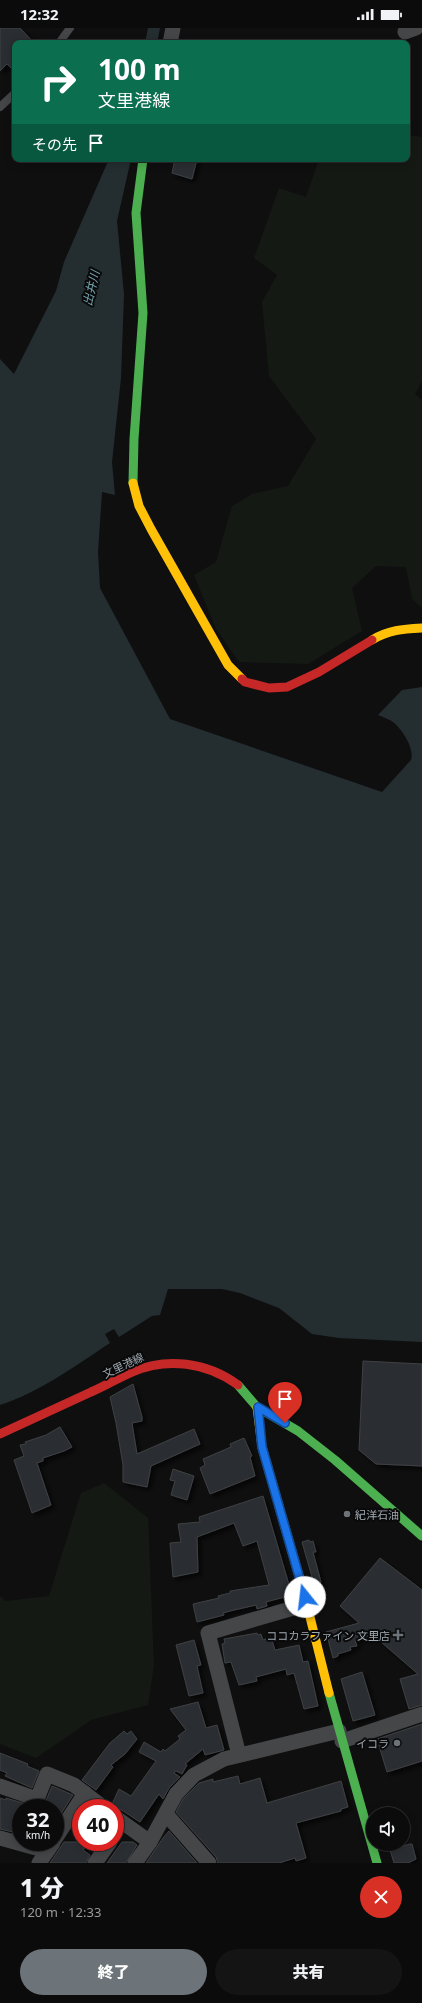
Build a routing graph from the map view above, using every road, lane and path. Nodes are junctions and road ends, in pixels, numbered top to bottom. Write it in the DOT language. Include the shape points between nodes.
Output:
graph roads {
  1 [pos="70,28"];
  2 [pos="173,28"];
  3 [pos="61,40"];
  4 [pos="171,40"];
  5 [pos="12,97"];
  6 [pos="0,107"];
  7 [pos="143,162"];
  8 [pos="422,628"];
  9 [pos="258,1407"];
  10 [pos="0,1434"];
  11 [pos="422,1536"];
  12 [pos="307,1604"];
  13 [pos="422,1714"];
  14 [pos="341,1736"];
  15 [pos="239,1755"];
  16 [pos="0,1786"];
  17 [pos="85,1793"];
  18 [pos="93,1799"];
  19 [pos="166,1814"];
  20 [pos="64,1826"];
  21 [pos="124,1829"];
  22 [pos="0,1838"];
  23 [pos="12,1841"];
  24 [pos="150,1842"];
  25 [pos="104,1851"];
  26 [pos="95,1863"];
  27 [pos="135,1863"];
  28 [pos="209,1863"];
  29 [pos="377,1863"];
  1 -- 3 [label="lane"];
  2 -- 4 [label="street"];
  5 -- 6 [label="lane"];
  7 -- 8 [label="street" via="136,213 143,313 133,482 145,518 228,665 245,682 269,688 287,687 320,672 383,633 401,628"];
  9 -- 10 [label="street, 文里港線" via="237,1384 209,1368 185,1363 154,1364 131,1372 112,1384"];
  9 -- 11 [label="street, 文里港線" via="298,1431 323,1450"];
  9 -- 12 [label="street" via="262,1447"];
  12 -- 14 [label="street"];
  12 -- 15 [label="street" via="208,1633"];
  13 -- 14 [label="street"];
  14 -- 15 [label="street"];
  14 -- 29 [label="street"];
  15 -- 19 [label="street" via="224,1759 194,1774 176,1794"];
  16 -- 17 [label="street" via="37,1799 47,1774 74,1785"];
  17 -- 18 [label="street"];
  17 -- 20 [label="street"];
  19 -- 24 [label="street"];
  19 -- 28 [label="street"];
  21 -- 24 [label="street"];
  22 -- 23 [label="street"];
  24 -- 27 [label="street"];
  25 -- 26 [label="street"];
}
